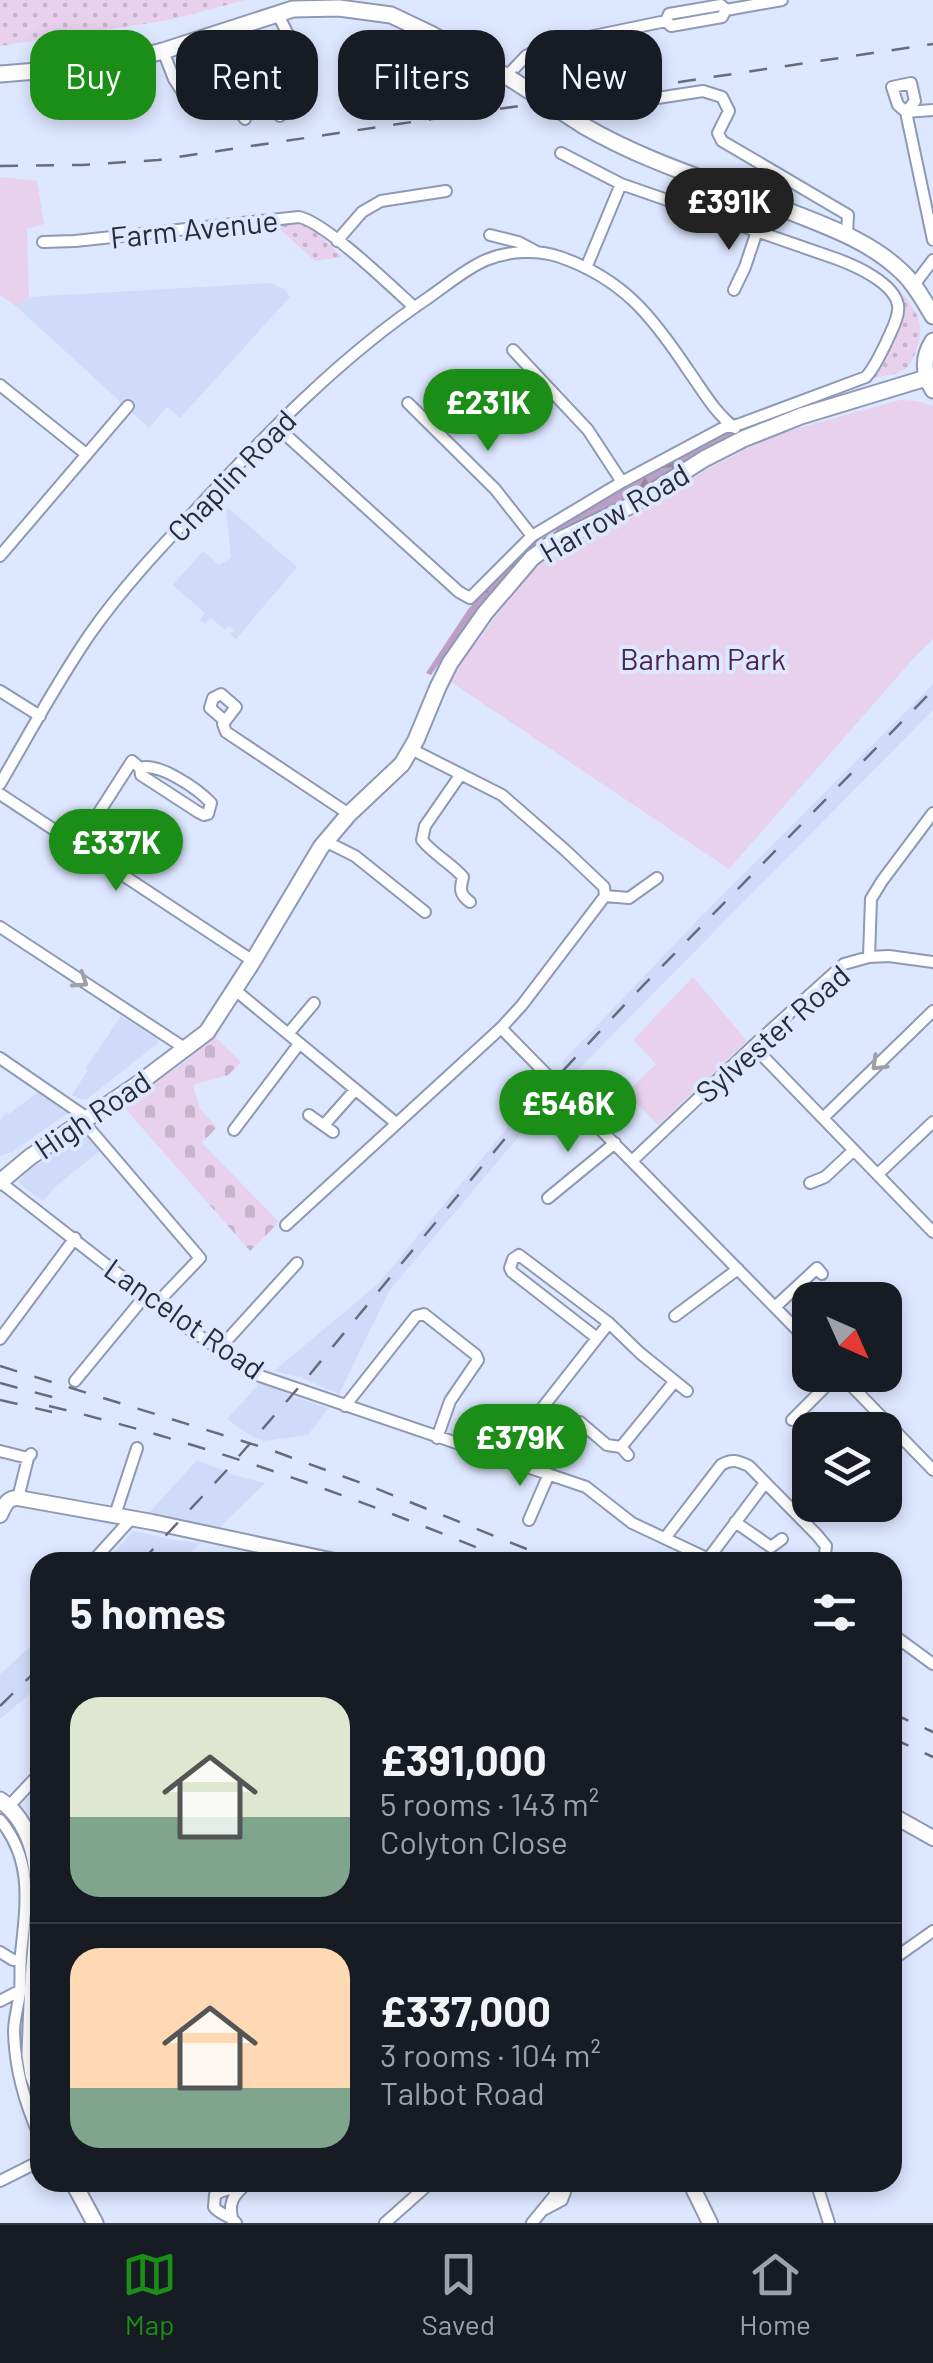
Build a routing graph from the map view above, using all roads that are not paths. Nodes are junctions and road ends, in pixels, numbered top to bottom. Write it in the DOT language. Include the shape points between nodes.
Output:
graph roads {
  1 [pos="360,0"];
  2 [pos="782,0"];
  3 [pos="339,8"];
  4 [pos="393,8"];
  5 [pos="276,13"];
  6 [pos="285,30"];
  7 [pos="164,51"];
  8 [pos="0,74"];
  9 [pos="509,78"];
  10 [pos="176,82"];
  11 [pos="662,97"];
  12 [pos="933,110"];
  13 [pos="561,153"];
  14 [pos="622,184"];
  15 [pos="446,191"];
  16 [pos="757,231"];
  17 [pos="847,234"];
  18 [pos="490,235"];
  19 [pos="933,240"];
  20 [pos="338,241"];
  21 [pos="43,242"];
  22 [pos="538,252"];
  23 [pos="933,260"];
  24 [pos="586,268"];
  25 [pos="914,285"];
  26 [pos="734,290"];
  27 [pos="414,307"];
  28 [pos="933,316"];
  29 [pos="933,341"];
  30 [pos="513,350"];
  31 [pos="929,384"];
  32 [pos="0,385"];
  33 [pos="408,404"];
  34 [pos="128,406"];
  35 [pos="732,425"];
  36 [pos="276,426"];
  37 [pos="743,439"];
  38 [pos="86,454"];
  39 [pos="622,482"];
  40 [pos="532,536"];
  41 [pos="2,549"];
  42 [pos="0,691"];
  43 [pos="40,716"];
  44 [pos="225,721"];
  45 [pos="411,749"];
  46 [pos="136,765"];
  47 [pos="461,774"];
  48 [pos="0,784"];
  49 [pos="0,794"];
  50 [pos="349,814"];
  51 [pos="933,814"];
  52 [pos="325,841"];
  53 [pos="78,845"];
  54 [pos="657,878"];
  55 [pos="605,896"];
  56 [pos="470,902"];
  57 [pos="425,912"];
  58 [pos="0,927"];
  59 [pos="869,957"];
  60 [pos="253,961"];
  61 [pos="933,962"];
  62 [pos="235,990"];
  63 [pos="314,1003"];
  64 [pos="933,1011"];
  65 [pos="501,1028"];
  66 [pos="288,1034"];
  67 [pos="299,1044"];
  68 [pos="753,1046"];
  69 [pos="186,1050"];
  70 [pos="0,1058"];
  71 [pos="354,1090"];
  72 [pos="309,1115"];
  73 [pos="84,1118"];
  74 [pos="823,1118"];
  75 [pos="933,1122"];
  76 [pos="396,1123"];
  77 [pos="234,1130"];
  78 [pos="615,1143"];
  79 [pos="854,1150"];
  80 [pos="633,1160"];
  81 [pos="878,1174"];
  82 [pos="0,1182"];
  83 [pos="810,1183"];
  84 [pos="548,1198"];
  85 [pos="286,1225"];
  86 [pos="933,1232"];
  87 [pos="75,1238"];
  88 [pos="296,1264"];
  89 [pos="817,1269"];
  90 [pos="738,1270"];
  91 [pos="146,1296"];
  92 [pos="156,1304"];
  93 [pos="774,1306"];
  94 [pos="674,1316"];
  95 [pos="609,1323"];
  96 [pos="792,1324"];
  97 [pos="596,1338"];
  98 [pos="0,1339"];
  99 [pos="220,1349"];
  100 [pos="75,1381"];
  101 [pos="674,1381"];
  102 [pos="687,1390"];
  103 [pos="821,1392"];
  104 [pos="856,1392"];
  105 [pos="345,1406"];
  106 [pos="800,1412"];
  107 [pos="580,1422"];
  108 [pos="437,1438"];
  109 [pos="138,1448"];
  110 [pos="0,1451"];
  111 [pos="503,1458"];
  112 [pos="933,1470"];
  113 [pos="549,1474"];
  114 [pos="766,1483"];
  115 [pos="10,1496"];
  116 [pos="0,1515"];
  117 [pos="116,1516"];
  118 [pos="131,1520"];
  119 [pos="529,1520"];
  120 [pos="736,1522"];
  121 [pos="665,1538"];
  122 [pos="782,1539"];
  123 [pos="101,1552"];
  124 [pos="289,1552"];
  125 [pos="694,1552"];
  126 [pos="718,1552"];
  127 [pos="825,1552"];
  128 [pos="902,1641"];
  129 [pos="933,1664"];
  130 [pos="30,1782"];
  131 [pos="3,1808"];
  132 [pos="902,1821"];
  133 [pos="933,1838"];
  134 [pos="30,1847"];
  135 [pos="933,1931"];
  136 [pos="0,1952"];
  137 [pos="902,1953"];
  138 [pos="21,1960"];
  139 [pos="30,1967"];
  140 [pos="27,1987"];
  141 [pos="0,2001"];
  142 [pos="30,2054"];
  143 [pos="30,2112"];
  144 [pos="30,2166"];
  145 [pos="0,2181"];
  146 [pos="78,2192"];
  147 [pos="219,2192"];
  148 [pos="238,2192"];
  149 [pos="420,2192"];
  150 [pos="556,2192"];
  151 [pos="695,2192"];
  152 [pos="819,2192"];
  153 [pos="234,2221"];
  154 [pos="94,2223"];
  155 [pos="385,2223"];
  156 [pos="532,2223"];
  157 [pos="710,2223"];
  158 [pos="829,2223"];
  1 -- 3 [label="main road"];
  2 -- 9 [label="street" via="726,10 720,4 545,46 526,56"];
  3 -- 4 [label="main road"];
  3 -- 5 [label="main road"];
  4 -- 9 [label="main road"];
  5 -- 6 [label="street"];
  5 -- 7 [label="main road"];
  7 -- 8 [label="main road" via="86,67"];
  7 -- 10 [label="street"];
  9 -- 17 [label="main road, bridge" via="635,154"];
  11 -- 17 [label="street" via="703,91 722,98 728,111 718,133 722,141 848,215"];
  12 -- 19 [label="street" via="906,112"];
  13 -- 14 [label="street"];
  14 -- 16 [label="street"];
  14 -- 24 [label="street"];
  15 -- 20 [label="street" via="381,201"];
  16 -- 26 [label="street"];
  16 -- 35 [label="street, Harrow Road" via="855,266 894,296 898,313 866,377"];
  17 -- 25 [label="main road"];
  18 -- 22 [label="street, Chaplin Road"];
  20 -- 21 [label="street, Farm Avenue" via="300,217"];
  20 -- 27 [label="street, Farm Avenue"];
  22 -- 24 [label="street, Chaplin Road"];
  22 -- 27 [label="street, Chaplin Road" via="489,259"];
  23 -- 25 [label="street"];
  24 -- 35 [label="street, Chaplin Road" via="632,297"];
  25 -- 28 [label="main road"];
  27 -- 36 [label="street, Chaplin Road"];
  29 -- 31 [label="main road" via="925,359"];
  30 -- 39 [label="street" via="588,430"];
  31 -- 37 [label="main road, Harrow Road" via="801,416"];
  32 -- 38 [label="street"];
  33 -- 40 [label="street" via="495,489"];
  34 -- 38 [label="street"];
  35 -- 37 [label="street, Chaplin Road"];
  35 -- 39 [label="street, Harrow Road"];
  36 -- 40 [label="street, Harrow Road" via="470,598"];
  36 -- 43 [label="street, Chaplin Road" via="125,589"];
  37 -- 45 [label="main road, Harrow Road" via="532,558 450,663"];
  38 -- 41 [label="street"];
  39 -- 40 [label="street, Harrow Road"];
  42 -- 43 [label="street"];
  43 -- 48 [label="street, Chaplin Road"];
  44 -- 50 [label="street" via="226,732"];
  45 -- 47 [label="street"];
  45 -- 50 [label="main road, Harrow Road"];
  46 -- 46 [label="street" via="190,786 211,803 208,814 153,785"];
  46 -- 53 [label="street"];
  47 -- 55 [label="street" via="502,795 604,887"];
  47 -- 56 [label="street" via="422,840 463,876 460,889"];
  49 -- 53 [label="street"];
  50 -- 52 [label="main road, Harrow Road"];
  51 -- 59 [label="street" via="871,899"];
  52 -- 57 [label="street" via="356,856"];
  52 -- 60 [label="main road, Harrow Road"];
  53 -- 60 [label="street"];
  54 -- 55 [label="street" via="629,898"];
  55 -- 65 [label="street"];
  58 -- 69 [label="street, one-way"];
  59 -- 61 [label="street, Sylvester Road"];
  59 -- 68 [label="street, Sylvester Road" via="838,968"];
  60 -- 62 [label="main road, Harrow Road"];
  62 -- 66 [label="street"];
  62 -- 69 [label="main road, Harrow Road"];
  63 -- 66 [label="street"];
  64 -- 74 [label="street, one-way"];
  65 -- 76 [label="street"];
  65 -- 78 [label="street"];
  66 -- 67 [label="street"];
  67 -- 71 [label="street"];
  67 -- 77 [label="street"];
  68 -- 74 [label="street"];
  68 -- 80 [label="street, Sylvester Road"];
  69 -- 73 [label="main road, High Road"];
  70 -- 73 [label="street"];
  71 -- 72 [label="street" via="328,1129"];
  71 -- 76 [label="street"];
  73 -- 82 [label="main road, High Road"];
  73 -- 92 [label="street" via="200,1258"];
  74 -- 79 [label="street"];
  75 -- 81 [label="street"];
  76 -- 85 [label="street"];
  78 -- 80 [label="street"];
  78 -- 84 [label="street"];
  79 -- 81 [label="street"];
  79 -- 83 [label="street"];
  80 -- 90 [label="street"];
  81 -- 86 [label="street"];
  82 -- 87 [label="street, Lancelot Road"];
  87 -- 91 [label="street, Lancelot Road"];
  87 -- 98 [label="street"];
  88 -- 99 [label="street"];
  89 -- 93 [label="street"];
  90 -- 93 [label="street"];
  90 -- 94 [label="street"];
  91 -- 92 [label="street, Lancelot Road"];
  91 -- 100 [label="street"];
  92 -- 99 [label="street, Lancelot Road"];
  93 -- 96 [label="street"];
  95 -- 97 [label="street"];
  95 -- 97 [label="street" via="518,1255 513,1260 512,1272"];
  95 -- 101 [label="street"];
  97 -- 111 [label="street"];
  99 -- 105 [label="street, Lancelot Road" via="260,1376"];
  101 -- 102 [label="street"];
  101 -- 107 [label="street" via="624,1451"];
  103 -- 106 [label="street"];
  104 -- 112 [label="street"];
  105 -- 108 [label="street, Lancelot Road"];
  105 -- 108 [label="street" via="424,1314 478,1360 450,1401"];
  108 -- 111 [label="street, Lancelot Road"];
  109 -- 117 [label="street"];
  110 -- 115 [label="street" via="30,1456"];
  111 -- 113 [label="street, Lancelot Road"];
  113 -- 119 [label="street"];
  113 -- 121 [label="street, Lancelot Road" via="586,1487 632,1523"];
  114 -- 120 [label="street"];
  114 -- 121 [label="street" via="749,1466 729,1460"];
  114 -- 127 [label="street"];
  115 -- 116 [label="street"];
  115 -- 117 [label="street"];
  117 -- 118 [label="street"];
  118 -- 123 [label="street"];
  118 -- 124 [label="street"];
  120 -- 122 [label="street" via="771,1547"];
  120 -- 126 [label="street"];
  121 -- 125 [label="street, Lancelot Road"];
  128 -- 129 [label="street"];
  130 -- 131 [label="street"];
  131 -- 134 [label="main road"];
  131 -- 138 [label="street" via="27,1896"];
  132 -- 133 [label="street"];
  135 -- 137 [label="street"];
  136 -- 138 [label="street"];
  138 -- 140 [label="street"];
  139 -- 140 [label="main road"];
  140 -- 141 [label="street"];
  140 -- 142 [label="main road"];
  140 -- 143 [label="street" via="14,2027 16,2065"];
  144 -- 145 [label="street"];
  146 -- 154 [label="main road"];
  147 -- 153 [label="street" via="214,2207"];
  148 -- 153 [label="street" via="231,2205"];
  149 -- 155 [label="street"];
  150 -- 156 [label="street"];
  151 -- 157 [label="street"];
  152 -- 158 [label="street"];
}
